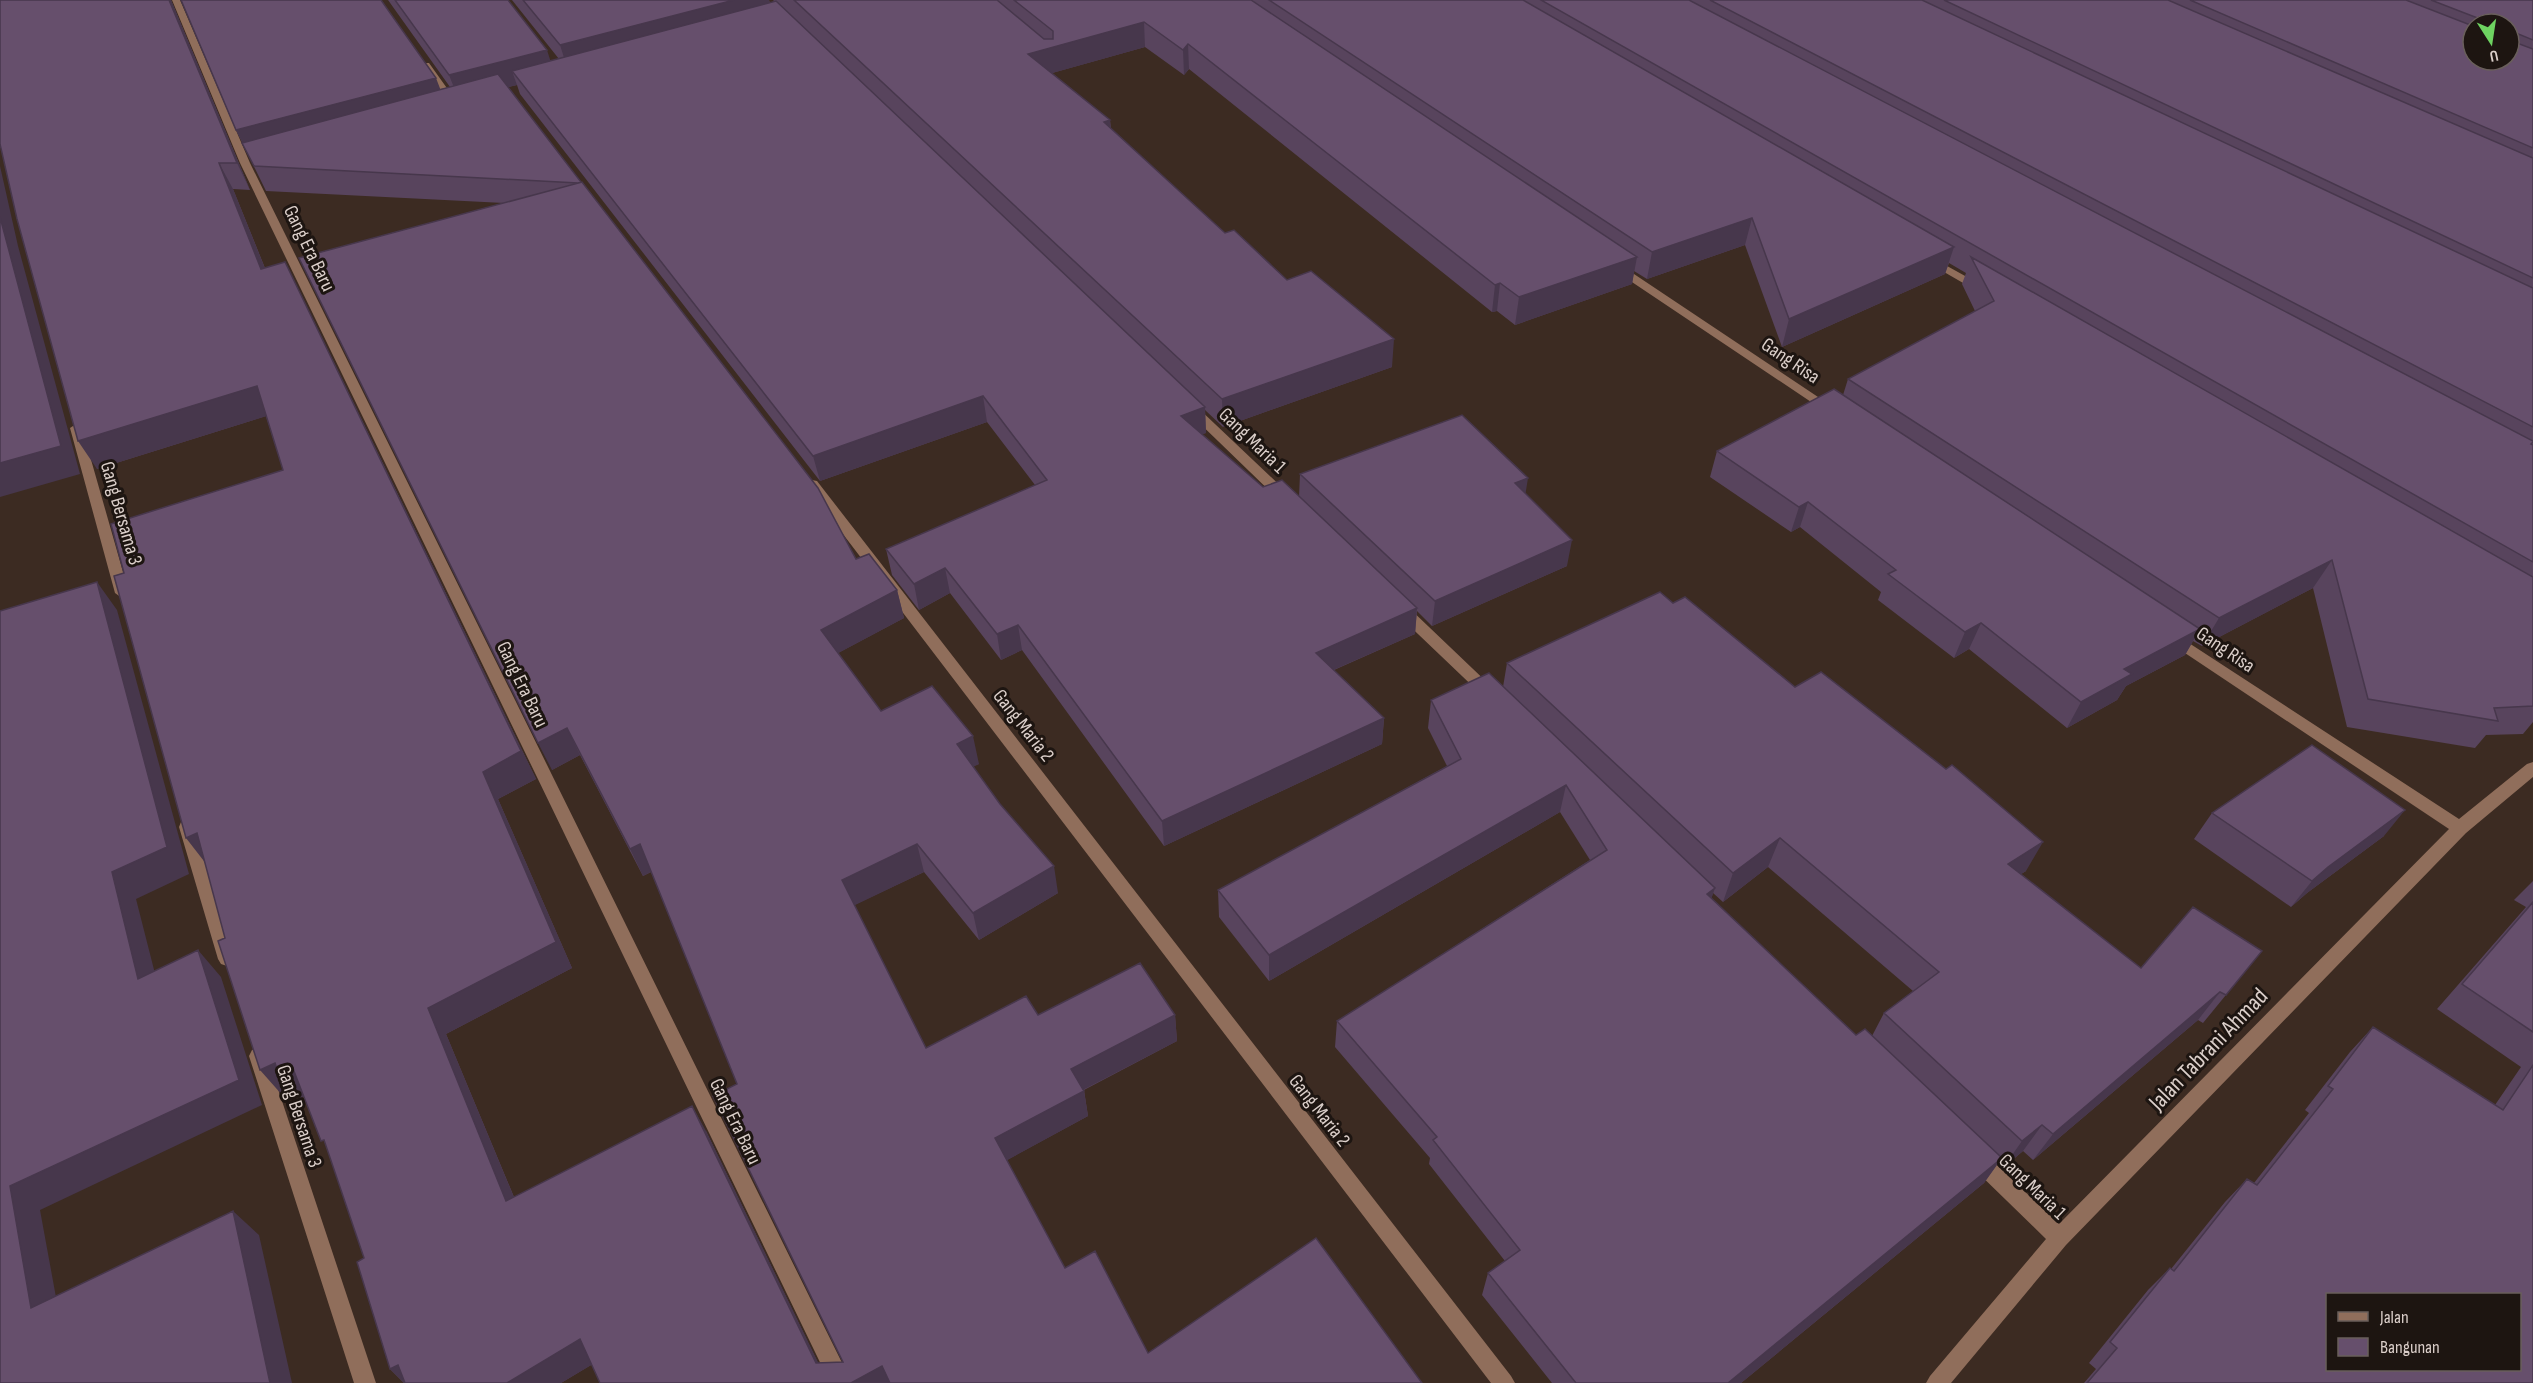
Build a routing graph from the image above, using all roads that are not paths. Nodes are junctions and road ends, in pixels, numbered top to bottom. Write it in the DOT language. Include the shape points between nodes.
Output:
graph roads {
  1 [pos="176,0"];
  2 [pos="422,58"];
  3 [pos="467,104"];
  4 [pos="456,107"];
  5 [pos="445,110"];
  6 [pos="1917,252"];
  7 [pos="1608,262"];
  8 [pos="1989,294"];
  9 [pos="1180,397"];
  10 [pos="1836,413"];
  11 [pos="73,417"];
  12 [pos="803,472"];
  13 [pos="1292,504"];
  14 [pos="1395,603"];
  15 [pos="127,611"];
  16 [pos="2163,631"];
  17 [pos="1499,702"];
  18 [pos="2533,768"];
  19 [pos="184,817"];
  20 [pos="2460,828"];
  21 [pos="232,976"];
  22 [pos="254,1044"];
  23 [pos="1965,1147"];
  24 [pos="2059,1238"];
  25 [pos="365,1383"];
  26 [pos="841,1383"];
  27 [pos="1504,1383"];
  28 [pos="1937,1383"];
  1 -- 26 [label="street, Gang Era Baru"];
  2 -- 4 [label="street"];
  3 -- 4 [label="street"];
  4 -- 5 [label="street"];
  6 -- 8 [label="street"];
  7 -- 10 [label="street, Gang Risa"];
  9 -- 13 [label="street, Gang Maria 1"];
  11 -- 15 [label="street, Gang Bersama 3"];
  12 -- 27 [label="street, Gang Maria 2"];
  14 -- 17 [label="street"];
  16 -- 20 [label="street, Gang Risa"];
  18 -- 20 [label="street, Jalan Tabrani Ahmad"];
  19 -- 21 [label="street"];
  20 -- 24 [label="street, Jalan Tabrani Ahmad"];
  22 -- 25 [label="street, Gang Bersama 3"];
  23 -- 24 [label="street, Gang Maria 1"];
  24 -- 28 [label="street, Jalan Tabrani Ahmad"];
}
